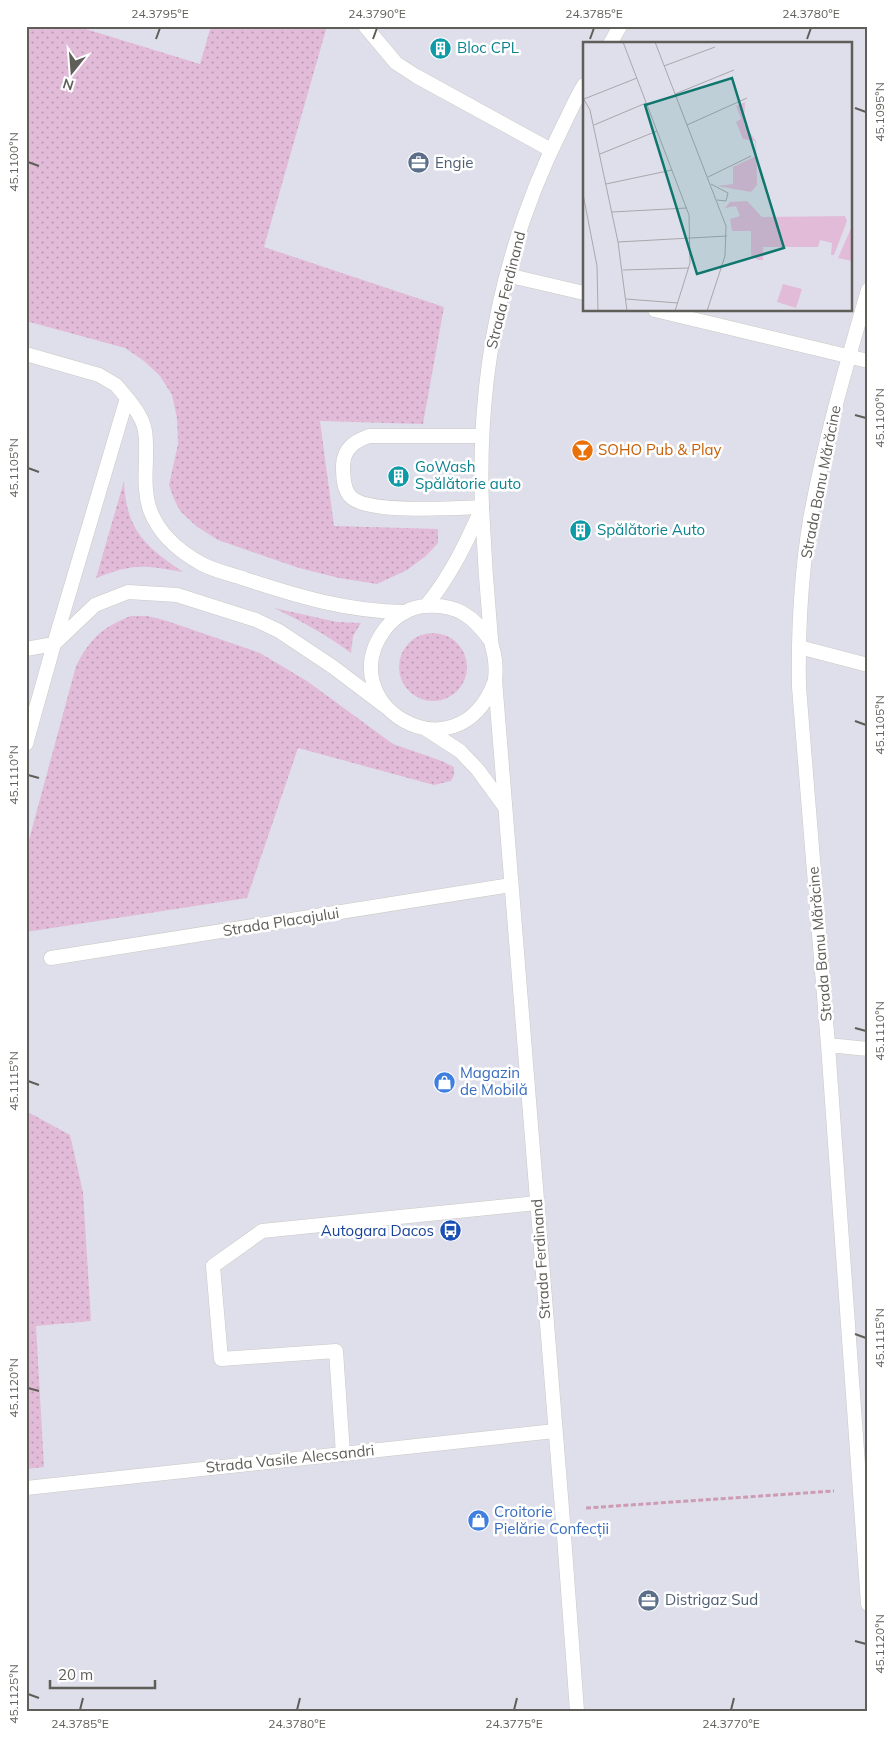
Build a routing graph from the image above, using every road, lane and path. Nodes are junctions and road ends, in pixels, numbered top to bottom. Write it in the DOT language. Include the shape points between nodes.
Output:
graph roads {
  1 [pos="365,26"];
  2 [pos="620,26"];
  3 [pos="611,42"];
  4 [pos="583,88"];
  5 [pos="551,150"];
  6 [pos="507,275"];
  7 [pos="868,290"];
  8 [pos="583,293"];
  9 [pos="659,311"];
  10 [pos="26,354"];
  11 [pos="849,356"];
  12 [pos="868,361"];
  13 [pos="127,398"];
  14 [pos="482,436"];
  15 [pos="482,507"];
  16 [pos="426,606"];
  17 [pos="405,612"];
  18 [pos="491,642"];
  19 [pos="54,644"];
  20 [pos="799,647"];
  21 [pos="26,649"];
  22 [pos="868,665"];
  23 [pos="495,680"];
  24 [pos="386,707"];
  25 [pos="426,729"];
  26 [pos="26,744"];
  27 [pos="505,807"];
  28 [pos="511,885"];
  29 [pos="51,958"];
  30 [pos="828,1045"];
  31 [pos="868,1049"];
  32 [pos="537,1203"];
  33 [pos="555,1431"];
  34 [pos="343,1454"];
  35 [pos="863,1459"];
  36 [pos="26,1488"];
  37 [pos="860,1489"];
  38 [pos="562,1509"];
  39 [pos="868,1604"];
  40 [pos="577,1711"];
  1 -- 5 [label="street" via="396,63"];
  2 -- 3 [label="street"];
  4 -- 5 [label="street, Strada Ferdinand"];
  5 -- 6 [label="street, Strada Ferdinand" via="519,230"];
  6 -- 8 [label="street"];
  6 -- 14 [label="street, Strada Ferdinand" via="493,332"];
  7 -- 11 [label="street, Strada Banu Mărăcine"];
  9 -- 11 [label="street"];
  10 -- 13 [label="street" via="99,375 116,385"];
  11 -- 12 [label="street"];
  11 -- 20 [label="street, Strada Banu Mărăcine" via="810,521"];
  13 -- 17 [label="street" via="145,429 145,494 151,512 164,535 181,551 203,565 300,597 368,610"];
  13 -- 19 [label="street"];
  14 -- 15 [label="street, Strada Ferdinand"];
  14 -- 15 [label="street" via="369,436 350,447 344,458 343,472 345,488 350,497 360,504 403,508"];
  15 -- 16 [label="street, Strada Ferdinand" via="452,571"];
  15 -- 18 [label="street, Strada Ferdinand"];
  16 -- 17 [label="street, Strada Ferdinand"];
  16 -- 18 [label="street, Strada Ferdinand" via="446,606 464,613 480,626"];
  17 -- 24 [label="street, Strada Ferdinand" via="390,623 372,655 372,674"];
  18 -- 23 [label="street, Strada Ferdinand"];
  19 -- 21 [label="street"];
  19 -- 24 [label="street" via="95,605 128,592 177,595 256,620 279,631"];
  19 -- 26 [label="street"];
  20 -- 22 [label="street"];
  20 -- 30 [label="street, Strada Banu Mărăcine" via="799,687"];
  23 -- 25 [label="street, Strada Ferdinand" via="488,697 462,723"];
  23 -- 27 [label="street, Strada Ferdinand"];
  24 -- 25 [label="street, Strada Ferdinand" via="411,726"];
  25 -- 27 [label="street, Strada Ferdinand" via="460,751"];
  27 -- 28 [label="street, Strada Ferdinand"];
  28 -- 29 [label="street, Strada Placajului"];
  28 -- 32 [label="street, Strada Ferdinand"];
  30 -- 31 [label="street"];
  30 -- 35 [label="street, Strada Banu Mărăcine"];
  32 -- 33 [label="street, Strada Ferdinand"];
  32 -- 34 [label="street" via="262,1231 213,1266 221,1359 336,1351"];
  33 -- 34 [label="street, Strada Vasile Alecsandri"];
  33 -- 38 [label="street, Strada Ferdinand"];
  34 -- 36 [label="street, Strada Vasile Alecsandri"];
  35 -- 37 [label="street, Strada Banu Mărăcine"];
  37 -- 38 [label="path"];
  37 -- 39 [label="street, Strada Banu Mărăcine"];
  38 -- 40 [label="street, Strada Ferdinand"];
}
